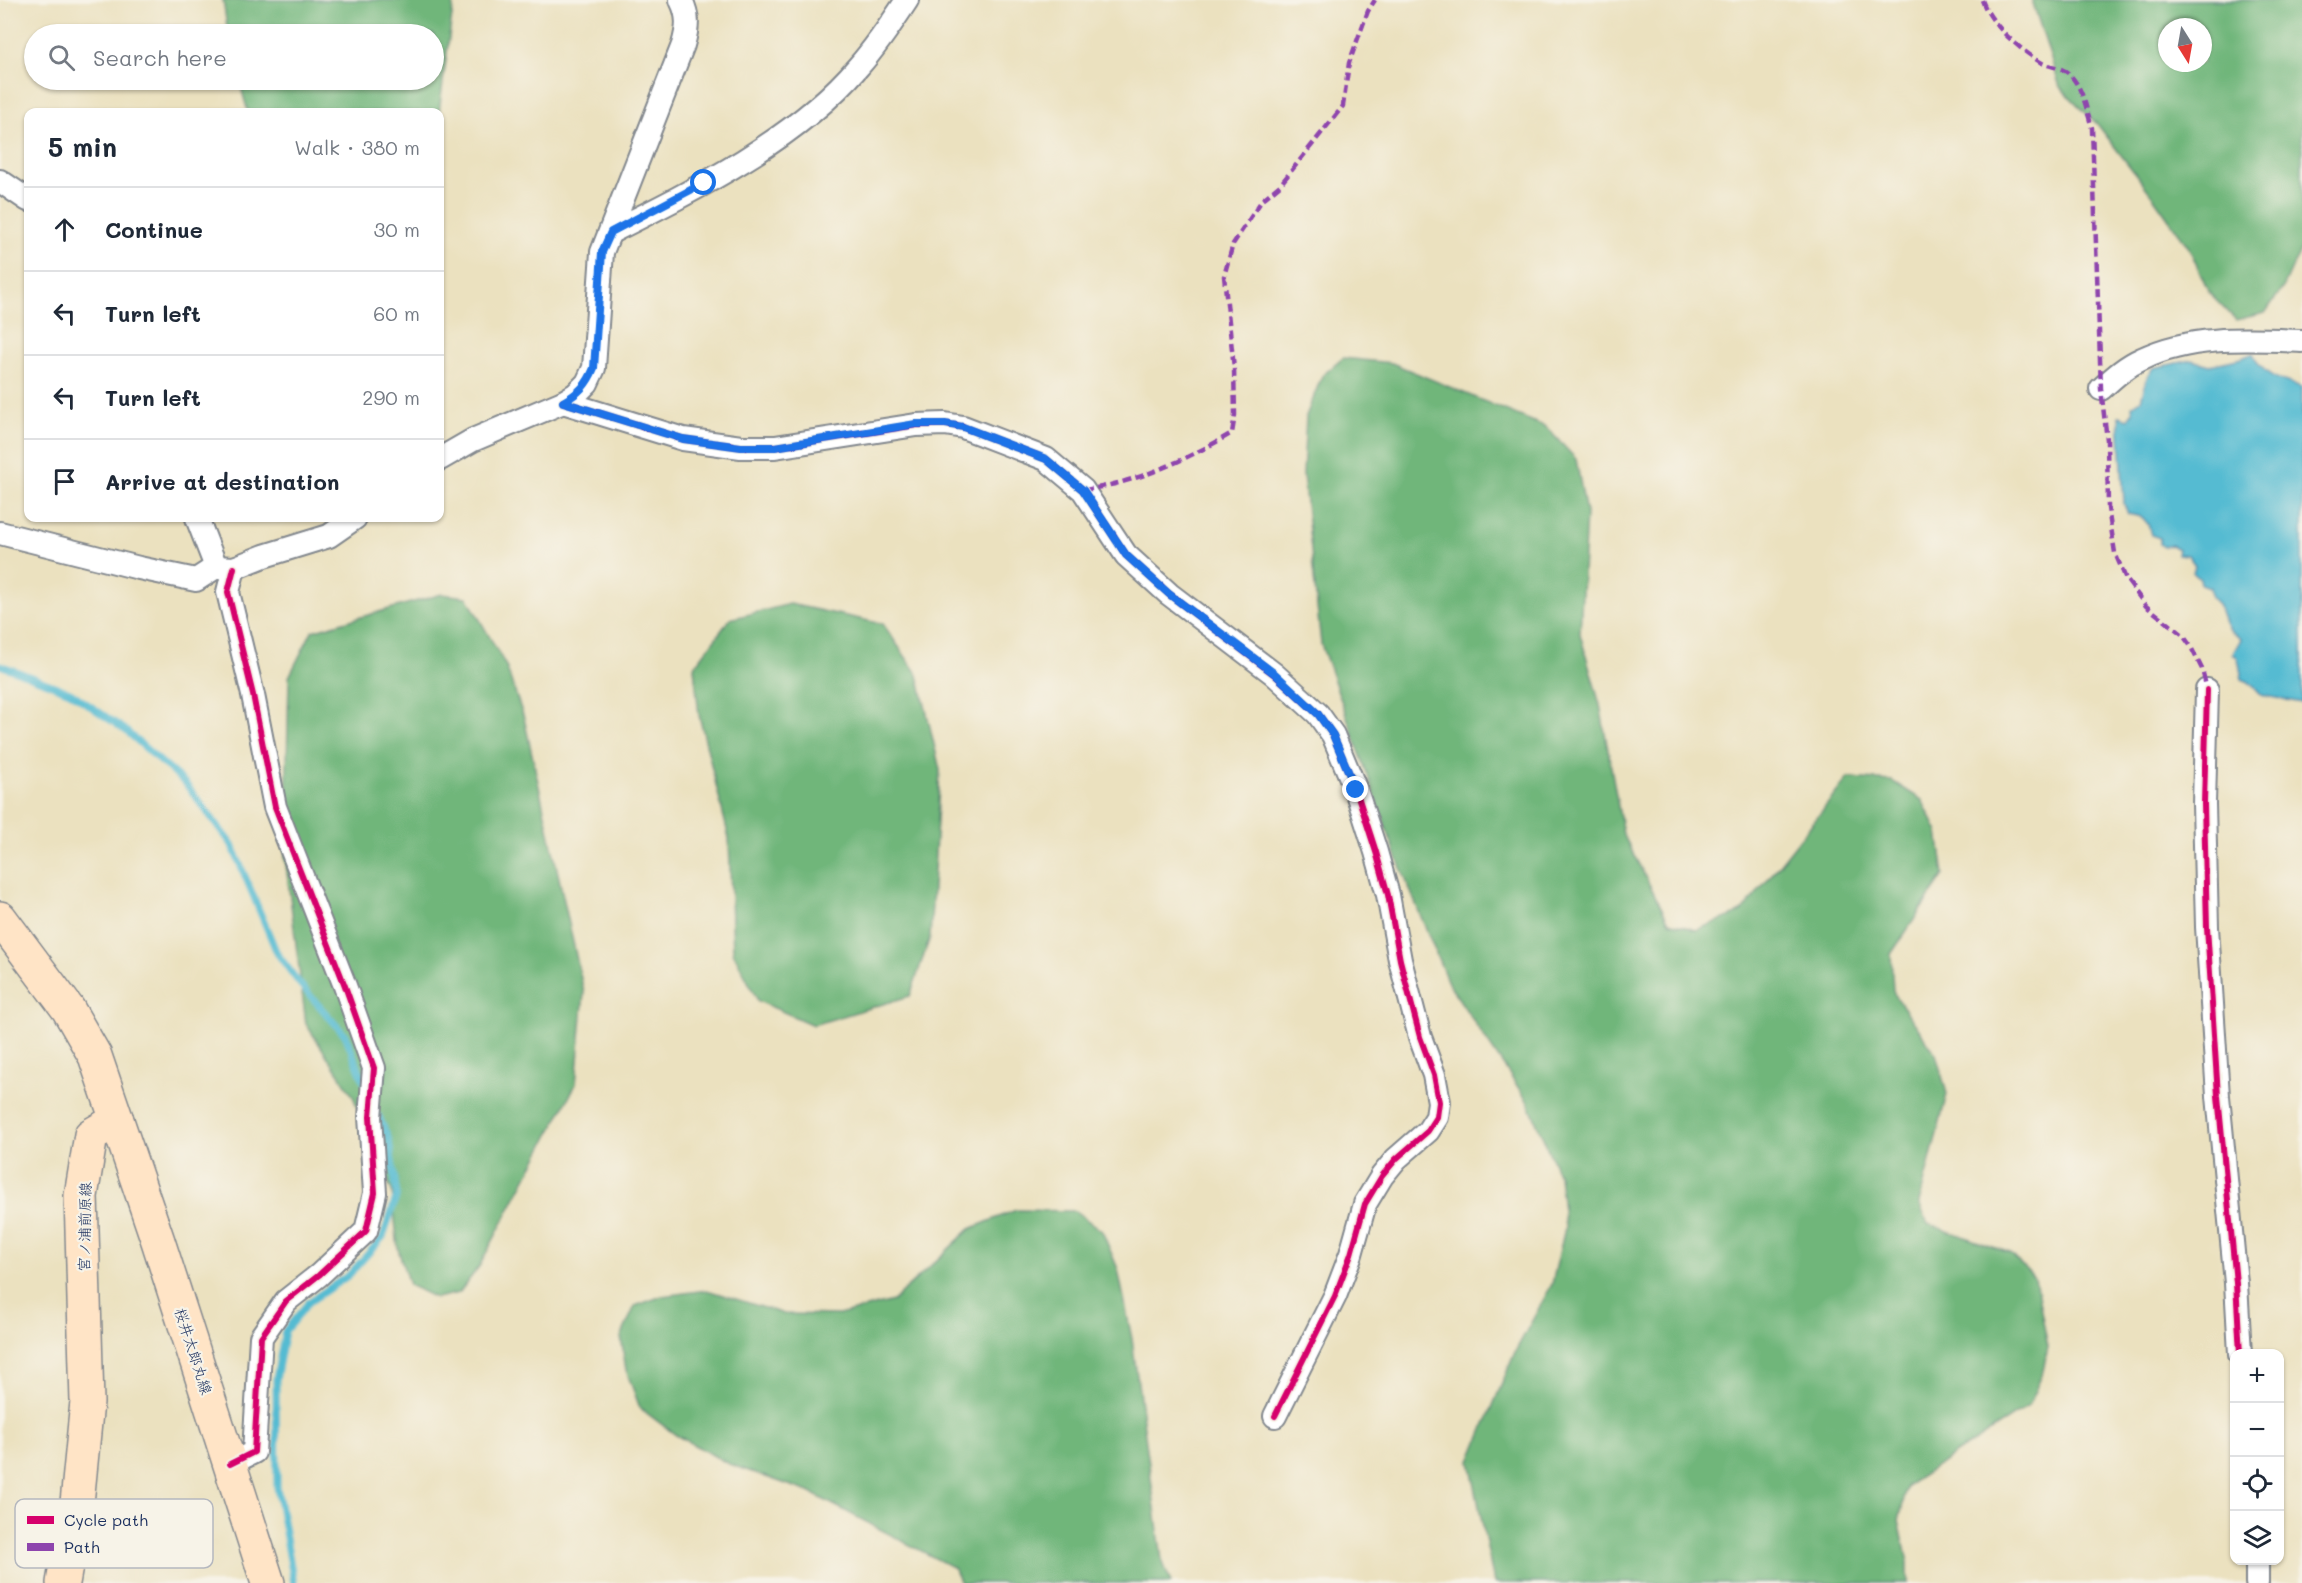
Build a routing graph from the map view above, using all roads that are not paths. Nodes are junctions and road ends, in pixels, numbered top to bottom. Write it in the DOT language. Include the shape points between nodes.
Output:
graph roads {
  1 [pos="681,0"];
  2 [pos="907,0"];
  3 [pos="0,181"];
  4 [pos="24,197"];
  5 [pos="611,232"];
  6 [pos="2302,341"];
  7 [pos="2101,389"];
  8 [pos="563,402"];
  9 [pos="444,457"];
  10 [pos="199,522"];
  11 [pos="349,522"];
  12 [pos="0,533"];
  13 [pos="225,567"];
  14 [pos="2207,690"];
  15 [pos="0,918"];
  16 [pos="117,1120"];
  17 [pos="2240,1349"];
  18 [pos="1275,1416"];
  19 [pos="230,1464"];
  20 [pos="77,1499"];
  21 [pos="2257,1565"];
  22 [pos="66,1568"];
  23 [pos="63,1583"];
  24 [pos="268,1583"];
  25 [pos="2257,1583"];
  1 -- 5 [label="street" via="687,12 683,45"];
  2 -- 5 [label="street" via="858,68 819,105 762,148"];
  3 -- 4 [label="street"];
  5 -- 8 [label="street" via="602,252 594,368 587,383"];
  6 -- 7 [label="street" via="2235,339 2179,346 2142,358"];
  8 -- 9 [label="street" via="473,440"];
  8 -- 18 [label="street" via="683,439 741,447 775,447 916,424 945,424 963,427 1046,459 1083,490 1126,555 1169,594 1275,674 1318,714 1333,735 1376,852 1400,960 1439,1102 1437,1117 1428,1131 1396,1159 1365,1204 1335,1296"];
  10 -- 13 [label="street"];
  11 -- 13 [label="street" via="329,536"];
  12 -- 13 [label="street" via="196,580"];
  13 -- 19 [label="street" via="275,807 374,1068 370,1117 375,1193 366,1231 286,1300 261,1337 254,1452"];
  14 -- 17 [label="street" via="2204,804 2209,970"];
  15 -- 16 [label="main road" via="68,1009 95,1056"];
  16 -- 19 [label="main road, 桜井太郎丸線"];
  16 -- 20 [label="main road, 宮ノ浦前原線" via="91,1135 81,1196 87,1402"];
  19 -- 24 [label="main road, 桜井太郎丸線"];
  21 -- 25 [label="street"];
  22 -- 23 [label="main road, 宮ノ浦前原線"];
}
